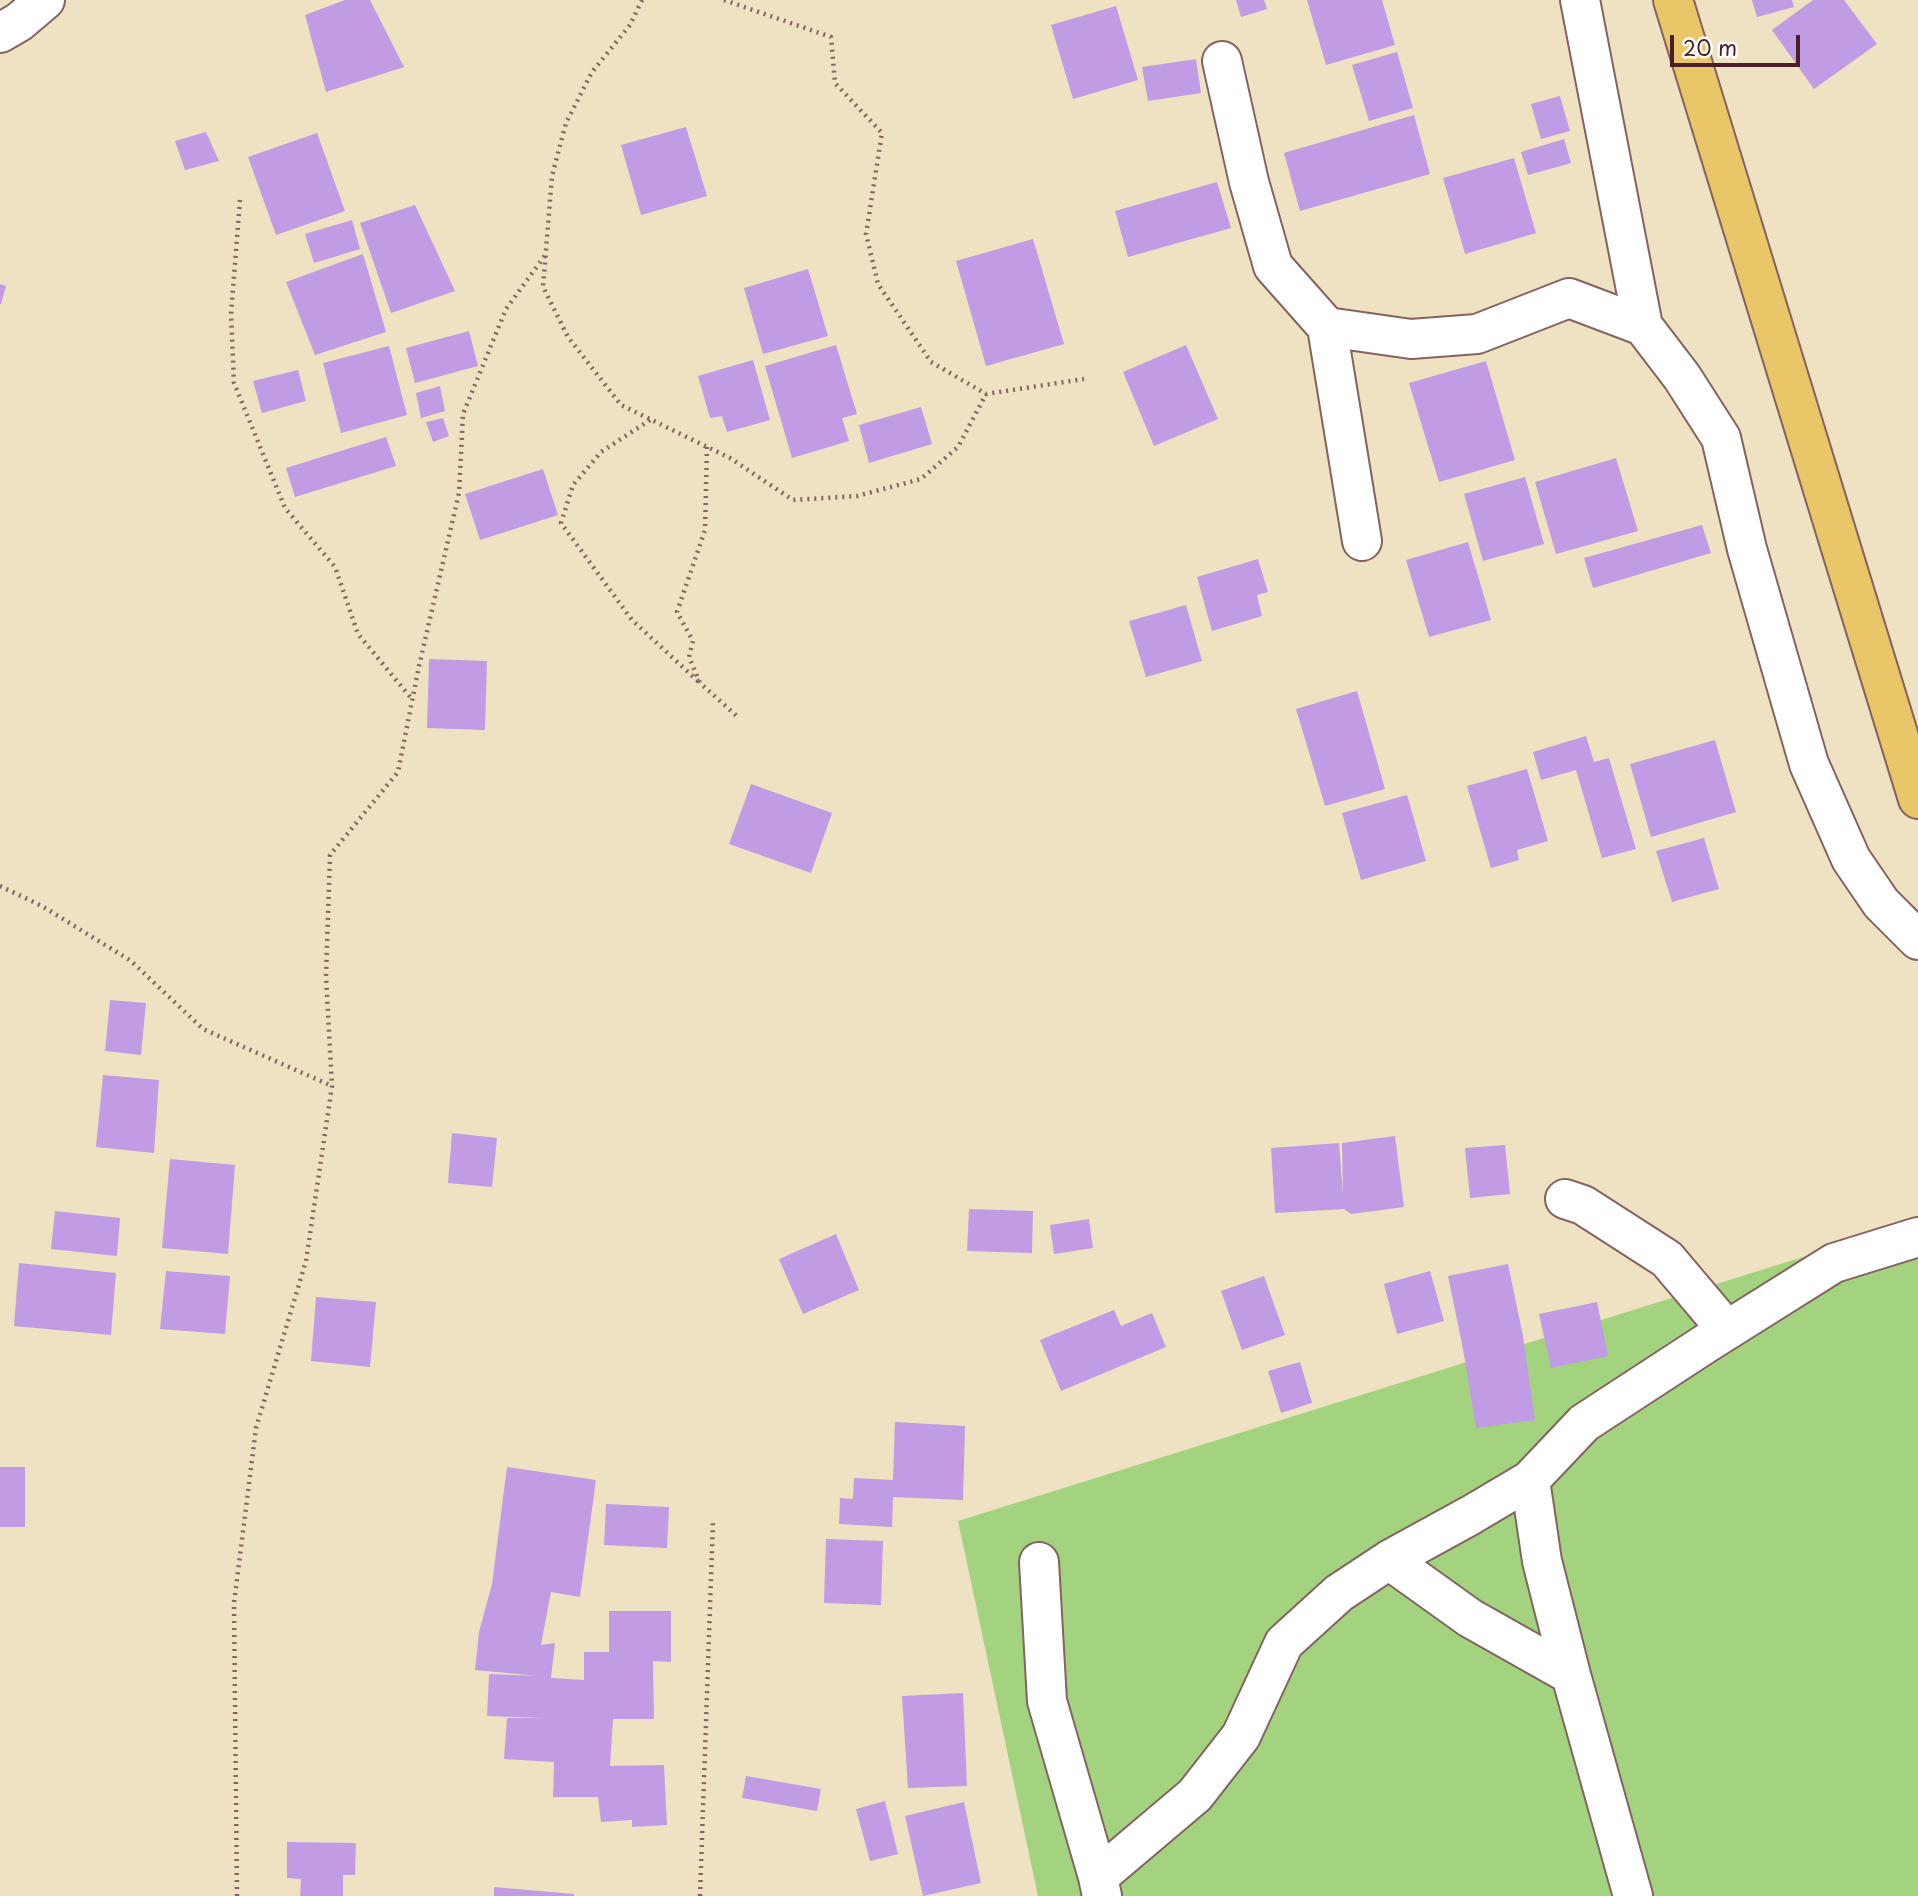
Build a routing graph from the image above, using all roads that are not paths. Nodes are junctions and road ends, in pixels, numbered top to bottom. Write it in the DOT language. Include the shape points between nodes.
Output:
graph roads {
  1 [pos="45,0"];
  2 [pos="1580,0"];
  3 [pos="1672,0"];
  4 [pos="0,33"];
  5 [pos="1222,61"];
  6 [pos="1643,326"];
  7 [pos="1327,327"];
  8 [pos="1362,541"];
  9 [pos="1918,799"];
  10 [pos="1918,940"];
  11 [pos="1565,1199"];
  12 [pos="1918,1237"];
  13 [pos="1727,1330"];
  14 [pos="1530,1480"];
  15 [pos="1389,1560"];
  16 [pos="1039,1562"];
  17 [pos="1571,1675"];
  18 [pos="1100,1886"];
  19 [pos="1633,1896"];
  1 -- 4 [label="street"];
  2 -- 6 [label="street"];
  3 -- 9 [label="highway"];
  5 -- 7 [label="street" via="1272,266"];
  6 -- 7 [label="street" via="1569,298 1477,334 1411,339"];
  6 -- 10 [label="street" via="1721,438 1746,549 1809,764 1851,859 1881,903"];
  7 -- 8 [label="street"];
  11 -- 13 [label="street" via="1583,1205 1667,1259"];
  12 -- 13 [label="street" via="1833,1263"];
  13 -- 14 [label="street" via="1584,1423"];
  14 -- 15 [label="street"];
  14 -- 17 [label="street" via="1542,1561"];
  15 -- 17 [label="street" via="1470,1618"];
  15 -- 18 [label="street" via="1339,1593 1284,1643 1241,1736 1195,1795"];
  16 -- 18 [label="street" via="1047,1701"];
  17 -- 19 [label="street"];
}
